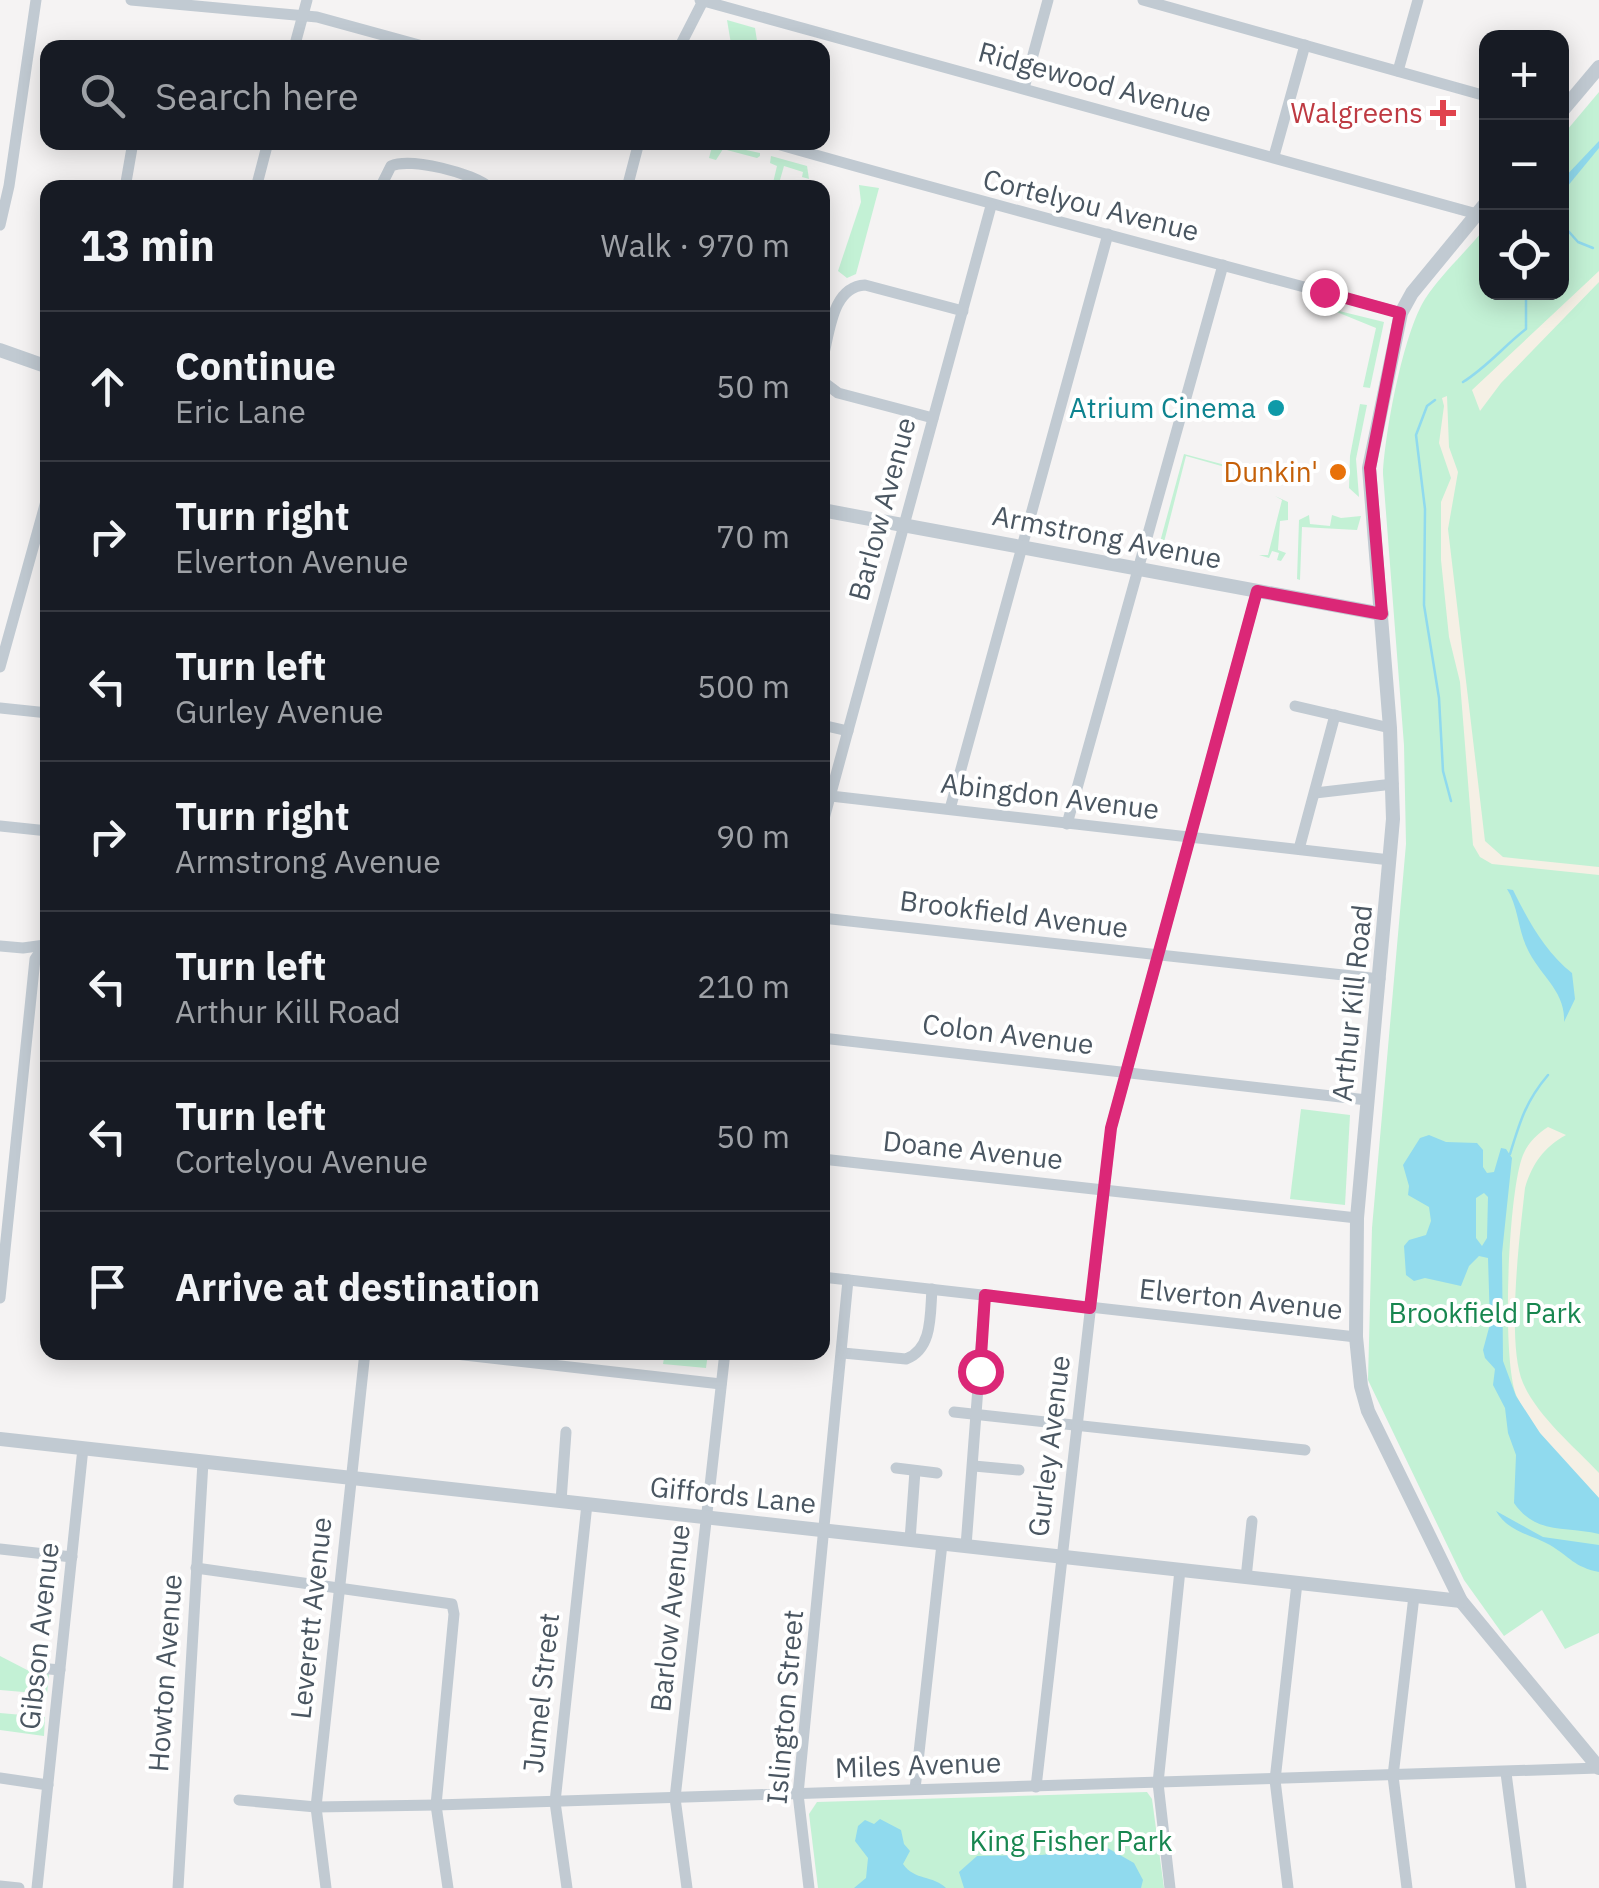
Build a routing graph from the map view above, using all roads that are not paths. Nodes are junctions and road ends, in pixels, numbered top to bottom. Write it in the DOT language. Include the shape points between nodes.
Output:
graph roads {
  1 [pos="36,0"];
  2 [pos="131,0"];
  3 [pos="307,0"];
  4 [pos="702,0"];
  5 [pos="1048,0"];
  6 [pos="1143,0"];
  7 [pos="1418,0"];
  8 [pos="736,5"];
  9 [pos="303,16"];
  10 [pos="296,40"];
  11 [pos="398,40"];
  12 [pos="683,40"];
  13 [pos="1305,45"];
  14 [pos="1599,67"];
  15 [pos="1398,71"];
  16 [pos="1024,88"];
  17 [pos="1479,94"];
  18 [pos="1569,103"];
  19 [pos="132,150"];
  20 [pos="266,150"];
  21 [pos="637,150"];
  22 [pos="798,150"];
  23 [pos="1274,156"];
  24 [pos="126,180"];
  25 [pos="258,180"];
  26 [pos="384,180"];
  27 [pos="478,180"];
  28 [pos="628,180"];
  29 [pos="991,206"];
  30 [pos="1479,208"];
  31 [pos="1481,210"];
  32 [pos="0,225"];
  33 [pos="1108,234"];
  34 [pos="1223,265"];
  35 [pos="963,312"];
  36 [pos="1400,313"];
  37 [pos="830,332"];
  38 [pos="0,350"];
  39 [pos="40,364"];
  40 [pos="830,385"];
  41 [pos="933,418"];
  42 [pos="830,511"];
  43 [pos="40,523"];
  44 [pos="904,525"];
  45 [pos="1022,546"];
  46 [pos="1140,567"];
  47 [pos="1257,591"];
  48 [pos="1382,614"];
  49 [pos="0,667"];
  50 [pos="1295,706"];
  51 [pos="0,708"];
  52 [pos="40,712"];
  53 [pos="1335,715"];
  54 [pos="830,727"];
  55 [pos="1390,728"];
  56 [pos="848,730"];
  57 [pos="1393,784"];
  58 [pos="830,786"];
  59 [pos="1314,793"];
  60 [pos="830,795"];
  61 [pos="950,809"];
  62 [pos="1067,824"];
  63 [pos="0,826"];
  64 [pos="40,830"];
  65 [pos="1191,837"];
  66 [pos="1299,849"];
  67 [pos="1390,860"];
  68 [pos="830,919"];
  69 [pos="40,944"];
  70 [pos="0,946"];
  71 [pos="40,952"];
  72 [pos="1156,956"];
  73 [pos="1380,979"];
  74 [pos="830,1039"];
  75 [pos="1124,1073"];
  76 [pos="1367,1100"];
  77 [pos="830,1160"];
  78 [pos="7,1178"];
  79 [pos="1103,1190"];
  80 [pos="1357,1218"];
  81 [pos="830,1278"];
  82 [pos="848,1280"];
  83 [pos="932,1289"];
  84 [pos="985,1295"];
  85 [pos="0,1298"];
  86 [pos="1090,1308"];
  87 [pos="1356,1337"];
  88 [pos="843,1353"];
  89 [pos="364,1360"];
  90 [pos="509,1360"];
  91 [pos="723,1360"];
  92 [pos="721,1384"];
  93 [pos="954,1412"];
  94 [pos="977,1414"];
  95 [pos="1076,1424"];
  96 [pos="566,1432"];
  97 [pos="0,1439"];
  98 [pos="83,1448"];
  99 [pos="1305,1450"];
  100 [pos="202,1462"];
  101 [pos="974,1466"];
  102 [pos="896,1468"];
  103 [pos="915,1470"];
  104 [pos="1019,1470"];
  105 [pos="937,1474"];
  106 [pos="351,1478"];
  107 [pos="561,1501"];
  108 [pos="587,1504"];
  109 [pos="706,1517"];
  110 [pos="1252,1521"];
  111 [pos="826,1530"];
  112 [pos="910,1540"];
  113 [pos="942,1544"];
  114 [pos="966,1546"];
  115 [pos="0,1549"];
  116 [pos="72,1557"];
  117 [pos="1061,1557"];
  118 [pos="196,1568"];
  119 [pos="1180,1570"];
  120 [pos="1246,1578"];
  121 [pos="1297,1583"];
  122 [pos="340,1586"];
  123 [pos="1414,1596"];
  124 [pos="1461,1601"];
  125 [pos="38,1668"];
  126 [pos="60,1670"];
  127 [pos="1599,1768"];
  128 [pos="1506,1773"];
  129 [pos="1393,1776"];
  130 [pos="0,1778"];
  131 [pos="1275,1780"];
  132 [pos="1158,1783"];
  133 [pos="48,1785"];
  134 [pos="1036,1787"];
  135 [pos="914,1789"];
  136 [pos="798,1794"];
  137 [pos="675,1798"];
  138 [pos="240,1800"];
  139 [pos="555,1802"];
  140 [pos="436,1805"];
  141 [pos="316,1807"];
  142 [pos="0,1886"];
  143 [pos="20,1888"];
  144 [pos="38,1888"];
  145 [pos="178,1888"];
  146 [pos="326,1888"];
  147 [pos="448,1888"];
  148 [pos="567,1888"];
  149 [pos="687,1888"];
  150 [pos="809,1888"];
  151 [pos="1170,1888"];
  152 [pos="1288,1888"];
  153 [pos="1407,1888"];
  154 [pos="1521,1888"];
  1 -- 32 [label="street"];
  2 -- 9 [label="street"];
  3 -- 9 [label="street"];
  4 -- 8 [label="street, Ridgewood Avenue"];
  4 -- 12 [label="street"];
  5 -- 16 [label="street"];
  6 -- 13 [label="street"];
  7 -- 15 [label="street"];
  8 -- 16 [label="street, Ridgewood Avenue"];
  9 -- 10 [label="street"];
  9 -- 11 [label="street"];
  13 -- 15 [label="street"];
  13 -- 23 [label="street"];
  14 -- 18 [label="street"];
  15 -- 17 [label="street"];
  16 -- 23 [label="street, Ridgewood Avenue"];
  19 -- 24 [label="street"];
  20 -- 25 [label="street"];
  21 -- 28 [label="street"];
  22 -- 29 [label="street, Cortelyou Avenue"];
  23 -- 30 [label="street, Ridgewood Avenue"];
  26 -- 27 [label="street" via="391,166 406,161"];
  29 -- 33 [label="street, Cortelyou Avenue"];
  29 -- 35 [label="street, Barlow Avenue"];
  31 -- 36 [label="street, Arthur Kill Road"];
  33 -- 34 [label="street, Cortelyou Avenue"];
  33 -- 45 [label="street"];
  34 -- 36 [label="street, Cortelyou Avenue"];
  34 -- 46 [label="street"];
  35 -- 37 [label="street" via="856,285 839,299"];
  35 -- 41 [label="street, Barlow Avenue"];
  36 -- 48 [label="street, Arthur Kill Road" via="1370,468"];
  38 -- 39 [label="street"];
  40 -- 41 [label="street" via="838,394"];
  41 -- 44 [label="street, Barlow Avenue"];
  42 -- 44 [label="street, Armstrong Avenue"];
  43 -- 49 [label="street"];
  44 -- 45 [label="street, Armstrong Avenue"];
  44 -- 56 [label="street, Barlow Avenue"];
  45 -- 46 [label="street, Armstrong Avenue"];
  45 -- 61 [label="street"];
  46 -- 47 [label="street, Armstrong Avenue"];
  46 -- 62 [label="street"];
  47 -- 48 [label="street, Armstrong Avenue"];
  47 -- 65 [label="street, Gurley Avenue"];
  48 -- 55 [label="street, Arthur Kill Road"];
  50 -- 53 [label="street"];
  51 -- 52 [label="street"];
  53 -- 55 [label="street"];
  53 -- 59 [label="street"];
  54 -- 56 [label="street"];
  55 -- 57 [label="street, Arthur Kill Road"];
  56 -- 58 [label="street, Barlow Avenue"];
  57 -- 59 [label="street"];
  57 -- 67 [label="street, Arthur Kill Road"];
  59 -- 66 [label="street"];
  60 -- 61 [label="street, Abingdon Avenue"];
  61 -- 62 [label="street, Abingdon Avenue"];
  62 -- 65 [label="street, Abingdon Avenue"];
  63 -- 64 [label="street"];
  65 -- 66 [label="street, Abingdon Avenue"];
  65 -- 72 [label="street, Gurley Avenue"];
  66 -- 67 [label="street, Abingdon Avenue"];
  67 -- 73 [label="street, Arthur Kill Road"];
  68 -- 72 [label="street, Brookfield Avenue"];
  69 -- 70 [label="street"];
  71 -- 78 [label="street"];
  72 -- 73 [label="street, Brookfield Avenue"];
  72 -- 75 [label="street, Gurley Avenue"];
  73 -- 76 [label="street, Arthur Kill Road"];
  74 -- 75 [label="street, Colon Avenue"];
  75 -- 76 [label="street, Colon Avenue"];
  75 -- 79 [label="street, Gurley Avenue"];
  76 -- 80 [label="street, Arthur Kill Road"];
  77 -- 79 [label="street, Doane Avenue"];
  78 -- 85 [label="street"];
  79 -- 80 [label="street, Doane Avenue"];
  79 -- 86 [label="street, Gurley Avenue"];
  80 -- 87 [label="street, Arthur Kill Road"];
  81 -- 82 [label="street, Elverton Avenue"];
  82 -- 83 [label="street, Elverton Avenue"];
  82 -- 88 [label="street, Islington Street"];
  83 -- 84 [label="street, Elverton Avenue"];
  83 -- 88 [label="street" via="928,1331 914,1356"];
  84 -- 86 [label="street, Elverton Avenue"];
  84 -- 94 [label="street"];
  86 -- 87 [label="street, Elverton Avenue"];
  86 -- 95 [label="street, Gurley Avenue"];
  87 -- 124 [label="street, Arthur Kill Road" via="1368,1411"];
  88 -- 111 [label="street, Islington Street"];
  89 -- 106 [label="street, Leverett Avenue"];
  90 -- 92 [label="street"];
  91 -- 92 [label="street, Barlow Avenue"];
  92 -- 109 [label="street, Barlow Avenue"];
  93 -- 94 [label="street"];
  94 -- 95 [label="street"];
  94 -- 101 [label="street"];
  95 -- 99 [label="street"];
  95 -- 117 [label="street, Gurley Avenue"];
  96 -- 107 [label="street"];
  97 -- 98 [label="street, Giffords Lane"];
  98 -- 100 [label="street, Giffords Lane"];
  98 -- 116 [label="street, Gibson Avenue"];
  100 -- 106 [label="street, Giffords Lane"];
  100 -- 118 [label="street, Howton Avenue"];
  101 -- 104 [label="street"];
  101 -- 114 [label="street"];
  102 -- 103 [label="street"];
  103 -- 105 [label="street"];
  103 -- 112 [label="street"];
  106 -- 107 [label="street, Giffords Lane"];
  106 -- 122 [label="street, Leverett Avenue"];
  107 -- 108 [label="street, Giffords Lane"];
  108 -- 109 [label="street, Giffords Lane"];
  108 -- 139 [label="street, Jumel Street"];
  109 -- 111 [label="street, Giffords Lane"];
  109 -- 137 [label="street, Barlow Avenue"];
  110 -- 120 [label="street"];
  111 -- 112 [label="street, Giffords Lane"];
  111 -- 136 [label="street, Islington Street"];
  112 -- 113 [label="street, Giffords Lane"];
  113 -- 114 [label="street, Giffords Lane"];
  113 -- 135 [label="street"];
  114 -- 117 [label="street, Giffords Lane"];
  115 -- 116 [label="street"];
  116 -- 126 [label="street, Gibson Avenue"];
  117 -- 119 [label="street, Giffords Lane"];
  117 -- 134 [label="street, Gurley Avenue"];
  118 -- 122 [label="street"];
  118 -- 145 [label="street, Howton Avenue"];
  119 -- 120 [label="street, Giffords Lane"];
  119 -- 132 [label="street"];
  120 -- 121 [label="street, Giffords Lane"];
  121 -- 123 [label="street, Giffords Lane"];
  121 -- 131 [label="street"];
  122 -- 140 [label="street" via="452,1604"];
  122 -- 141 [label="street, Leverett Avenue"];
  123 -- 124 [label="street, Giffords Lane"];
  123 -- 129 [label="street"];
  124 -- 127 [label="street, Arthur Kill Road"];
  125 -- 126 [label="street"];
  126 -- 133 [label="street, Gibson Avenue"];
  127 -- 128 [label="street, Miles Avenue"];
  128 -- 129 [label="street, Miles Avenue"];
  128 -- 154 [label="street"];
  129 -- 131 [label="street, Miles Avenue"];
  129 -- 153 [label="street"];
  130 -- 133 [label="street"];
  131 -- 132 [label="street, Miles Avenue"];
  131 -- 152 [label="street"];
  132 -- 134 [label="street, Miles Avenue"];
  132 -- 151 [label="street"];
  133 -- 144 [label="street, Gibson Avenue"];
  134 -- 135 [label="street, Miles Avenue"];
  135 -- 136 [label="street, Miles Avenue"];
  136 -- 137 [label="street, Miles Avenue"];
  136 -- 150 [label="street, Islington Street"];
  137 -- 139 [label="street, Miles Avenue"];
  137 -- 149 [label="street, Barlow Avenue"];
  138 -- 141 [label="street, Miles Avenue"];
  139 -- 140 [label="street, Miles Avenue"];
  139 -- 148 [label="street, Jumel Street"];
  140 -- 141 [label="street, Miles Avenue"];
  140 -- 147 [label="street"];
  141 -- 146 [label="street, Leverett Avenue"];
  142 -- 143 [label="street"];
}
